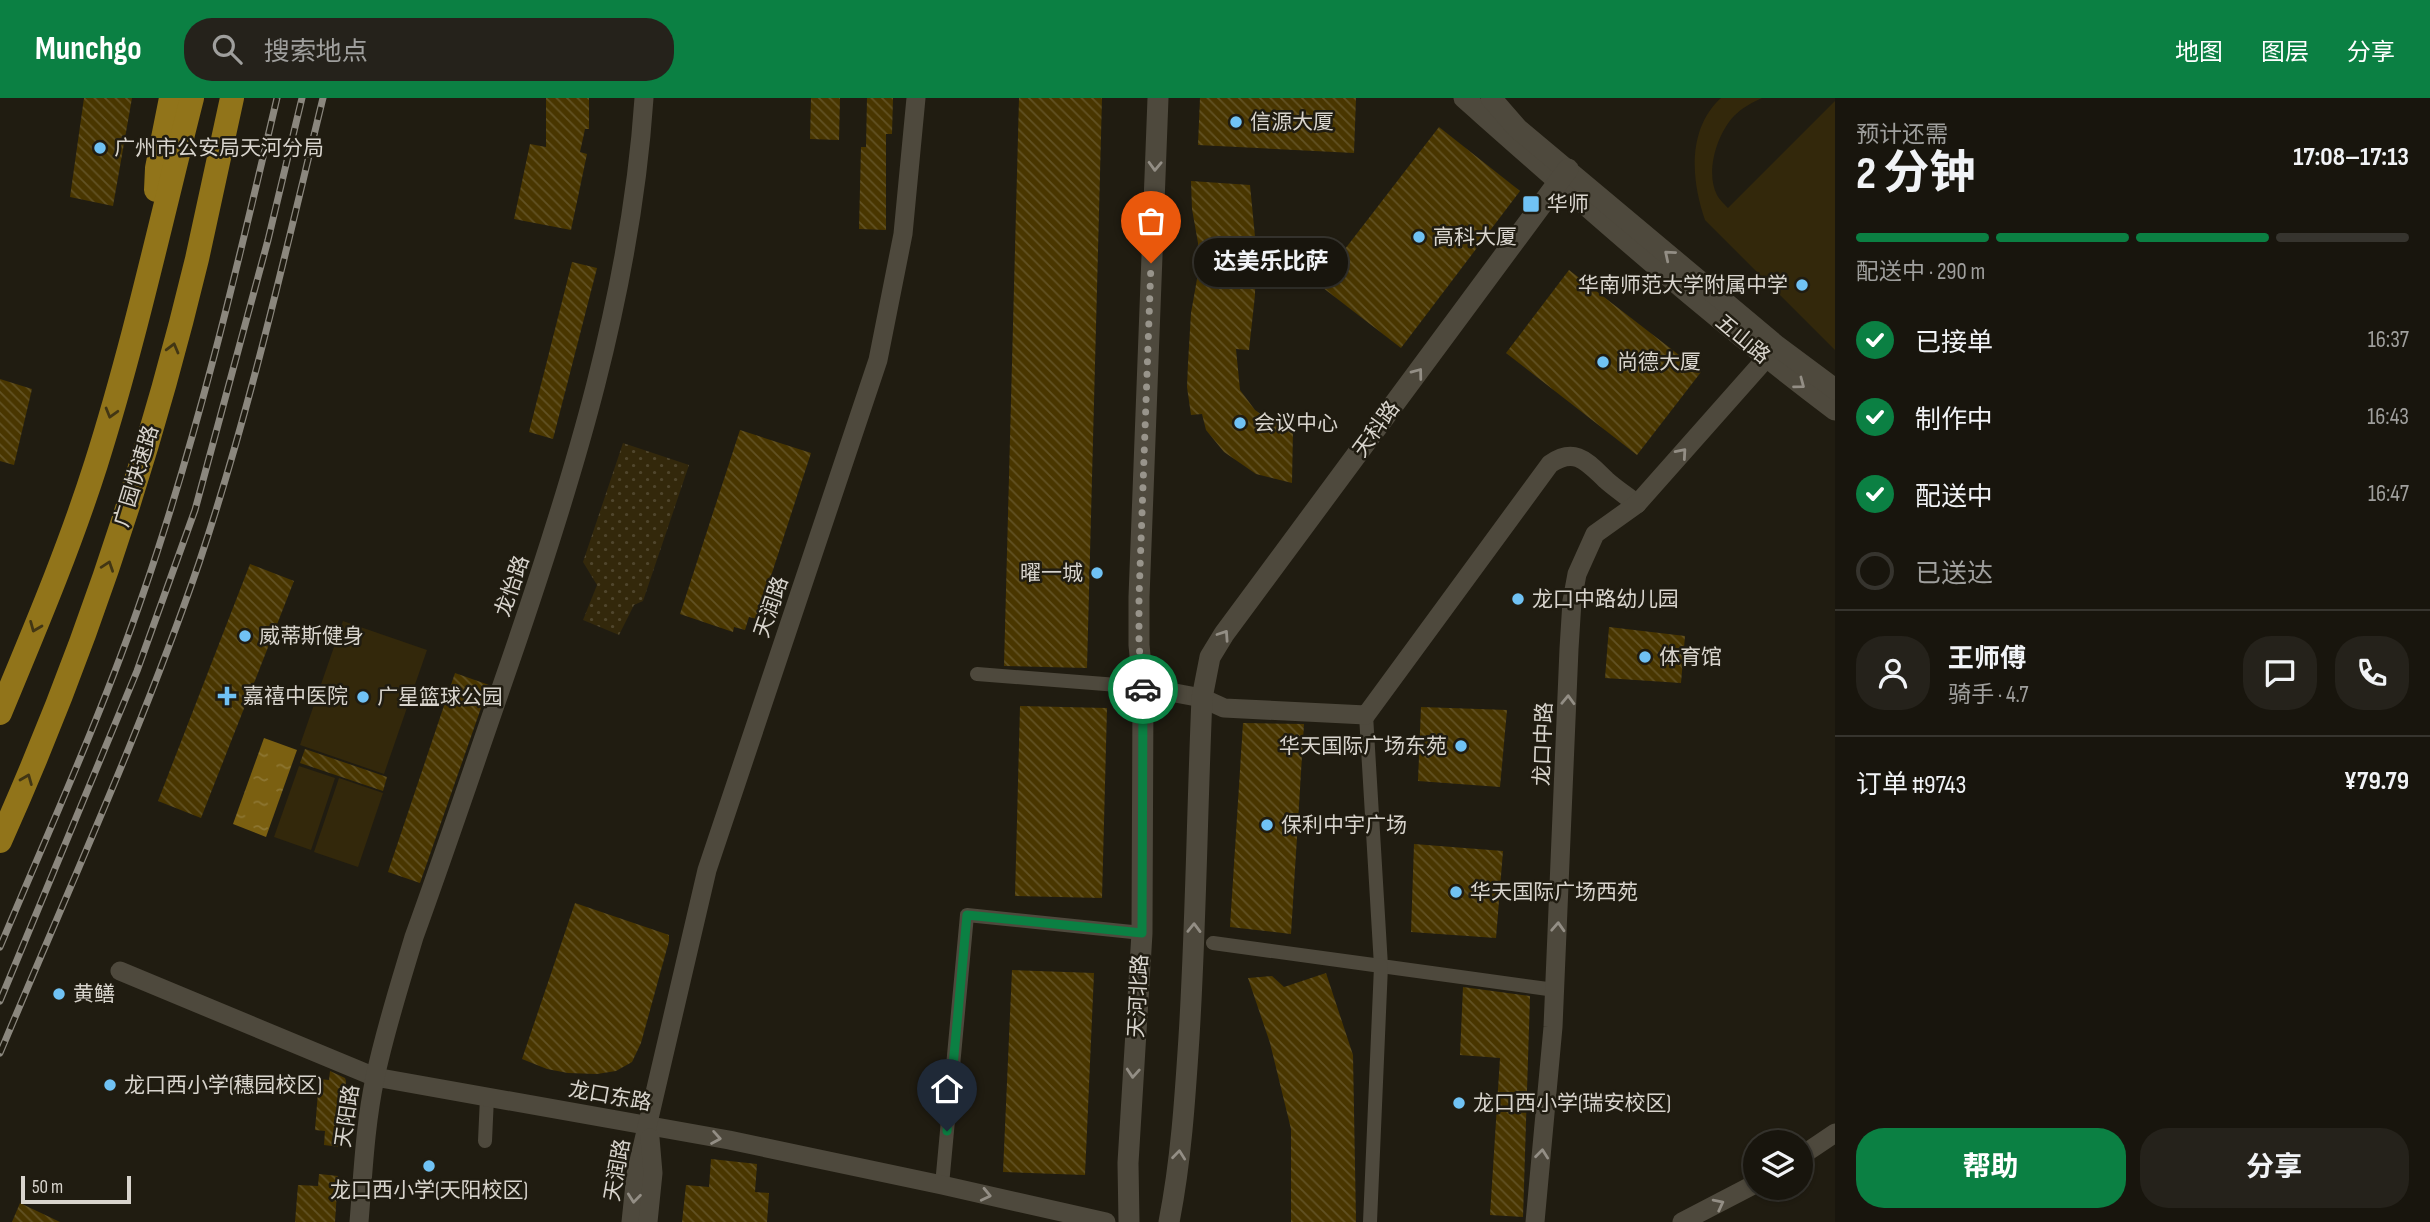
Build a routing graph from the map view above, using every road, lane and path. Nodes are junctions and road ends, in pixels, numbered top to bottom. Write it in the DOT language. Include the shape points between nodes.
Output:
graph roads {
  1 [pos="172,98"];
  2 [pos="192,98"];
  3 [pos="232,98"];
  4 [pos="644,98"];
  5 [pos="916,98"];
  6 [pos="1158,98"];
  7 [pos="1464,98"];
  8 [pos="1491,98"];
  9 [pos="1563,176"];
  10 [pos="154,252"];
  11 [pos="1771,352"];
  12 [pos="1835,389"];
  13 [pos="1835,410"];
  14 [pos="1637,504"];
  15 [pos="977,674"];
  16 [pos="1143,687"];
  17 [pos="1202,698"];
  18 [pos="0,713"];
  19 [pos="1366,715"];
  20 [pos="0,841"];
  21 [pos="1142,933"];
  22 [pos="1213,943"];
  23 [pos="1381,966"];
  24 [pos="120,971"];
  25 [pos="1555,990"];
  26 [pos="375,1077"];
  27 [pos="487,1097"];
  28 [pos="649,1126"];
  29 [pos="1835,1133"];
  30 [pos="485,1142"];
  31 [pos="1813,1148"];
  32 [pos="942,1185"];
  33 [pos="1743,1190"];
  34 [pos="359,1222"];
  35 [pos="370,1222"];
  36 [pos="631,1222"];
  37 [pos="648,1222"];
  38 [pos="1106,1222"];
  39 [pos="1129,1222"];
  40 [pos="1169,1222"];
  41 [pos="1370,1222"];
  42 [pos="1535,1222"];
  43 [pos="1682,1222"];
  1 -- 10 [label="highway" via="157,168"];
  2 -- 10 [label="highway, 广园快速路"];
  20 -- 3 [label="highway, 广园快速路, one-way" via="62,693 125,515 197,260"];
  4 -- 26 [label="street, 龙怡路" via="628,239 587,422 414,937"];
  5 -- 28 [label="street, 天润路" via="903,234 878,360 707,870"];
  6 -- 16 [label="main road, 天河北路, one-way" via="1139,597"];
  7 -- 9 [label="main road, 五山路"];
  8 -- 9 [label="main road, 五山路"];
  9 -- 11 [label="main road, 五山路"];
  17 -- 9 [label="main road, 天科路, one-way" via="1210,657 1224,634"];
  10 -- 18 [label="highway, 广园快速路, one-way" via="95,466"];
  11 -- 12 [label="main road, 五山路"];
  11 -- 13 [label="main road, 五山路, one-way"];
  14 -- 11 [label="street, 龙口中路, one-way"];
  14 -- 19 [label="street" via="1590,464 1573,456 1561,456 1550,464"];
  25 -- 14 [label="street, 龙口中路, one-way" via="1577,574 1595,534"];
  15 -- 16 [label="street"];
  16 -- 17 [label="street"];
  16 -- 21 [label="main road, 天河北路"];
  17 -- 19 [label="street" via="1224,708"];
  40 -- 17 [label="main road, one-way" via="1193,975"];
  19 -- 23 [label="street"];
  21 -- 32 [label="street" via="967,915"];
  21 -- 39 [label="main road, 天河北路, one-way" via="1128,1163"];
  22 -- 23 [label="street"];
  23 -- 25 [label="street"];
  23 -- 41 [label="street"];
  24 -- 26 [label="street, 龙口东路"];
  42 -- 25 [label="street, 龙口中路, one-way"];
  26 -- 27 [label="street, 龙口东路"];
  26 -- 34 [label="street, 天阳路"];
  26 -- 35 [label="street, 天阳路" via="380,1117"];
  27 -- 28 [label="street, 龙口东路"];
  27 -- 30 [label="street"];
  28 -- 32 [label="street, 龙口东路, one-way"];
  28 -- 36 [label="street, 天润路, one-way" via="636,1174"];
  28 -- 37 [label="street, 天润路" via="653,1173"];
  29 -- 31 [label="street"];
  32 -- 38 [label="street, 龙口东路, one-way"];
  43 -- 33 [label="street, one-way"];
}
